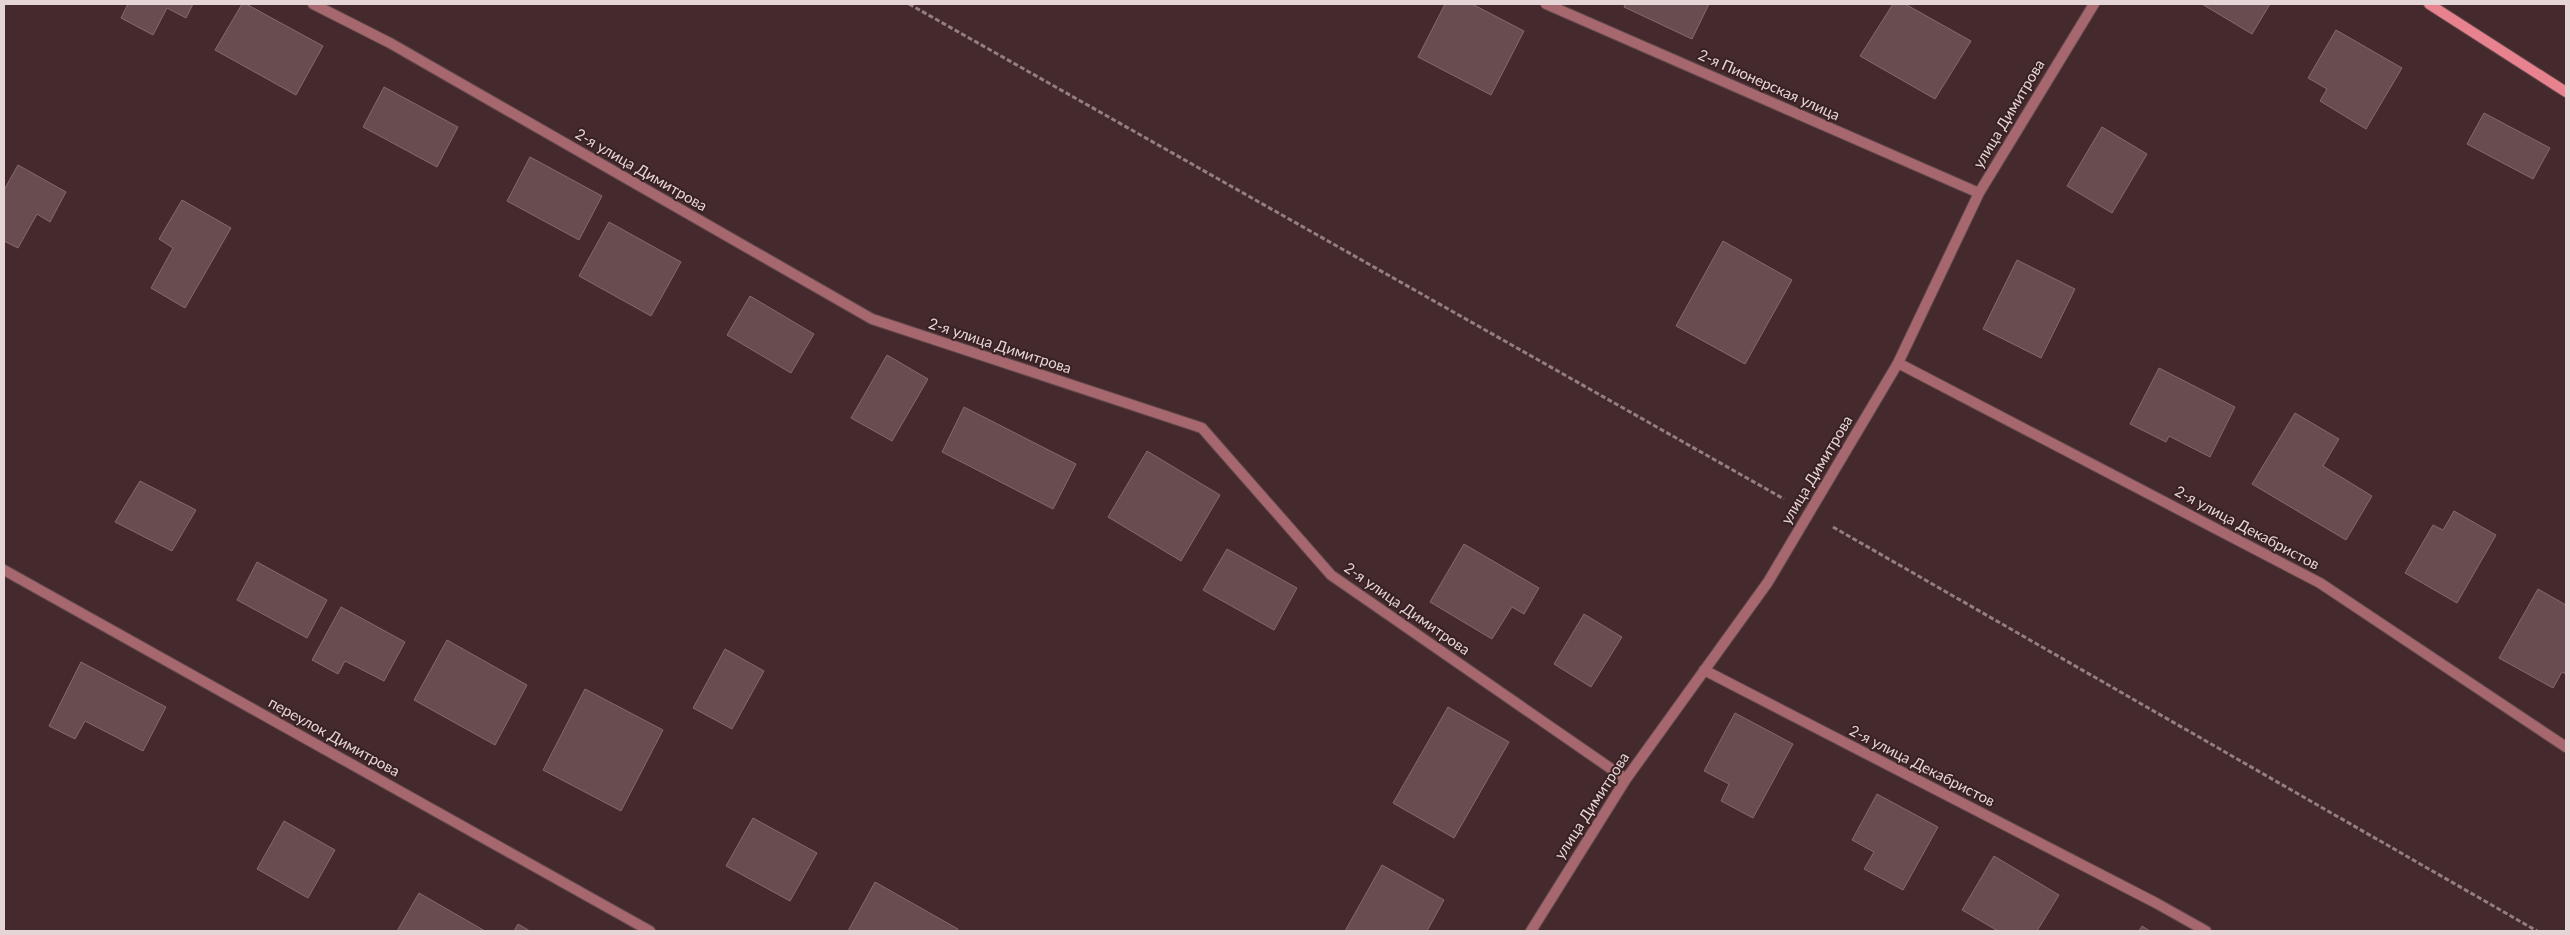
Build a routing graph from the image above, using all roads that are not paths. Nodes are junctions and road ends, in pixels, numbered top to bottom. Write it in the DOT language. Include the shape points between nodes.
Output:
graph roads {
  1 [pos="313,4"];
  2 [pos="1546,4"];
  3 [pos="2094,4"];
  4 [pos="2429,4"];
  5 [pos="2566,92"];
  6 [pos="1979,193"];
  7 [pos="1898,363"];
  8 [pos="4,570"];
  9 [pos="1704,670"];
  10 [pos="2566,747"];
  11 [pos="1626,780"];
  12 [pos="650,931"];
  13 [pos="1531,931"];
  14 [pos="2206,931"];
  1 -- 11 [label="street, 2-я улица Димитрова" via="390,43 872,319 1202,428 1332,575"];
  2 -- 6 [label="street, 2-я Пионерская улица"];
  3 -- 6 [label="street, улица Димитрова"];
  4 -- 5 [label="street"];
  6 -- 7 [label="street, улица Димитрова"];
  7 -- 9 [label="street, улица Димитрова" via="1768,582"];
  7 -- 10 [label="street, 2-я улица Декабристов" via="2320,583"];
  8 -- 12 [label="street, переулок Димитрова"];
  9 -- 11 [label="street, улица Димитрова"];
  9 -- 14 [label="street, 2-я улица Декабристов"];
  11 -- 13 [label="street, улица Димитрова"];
}
